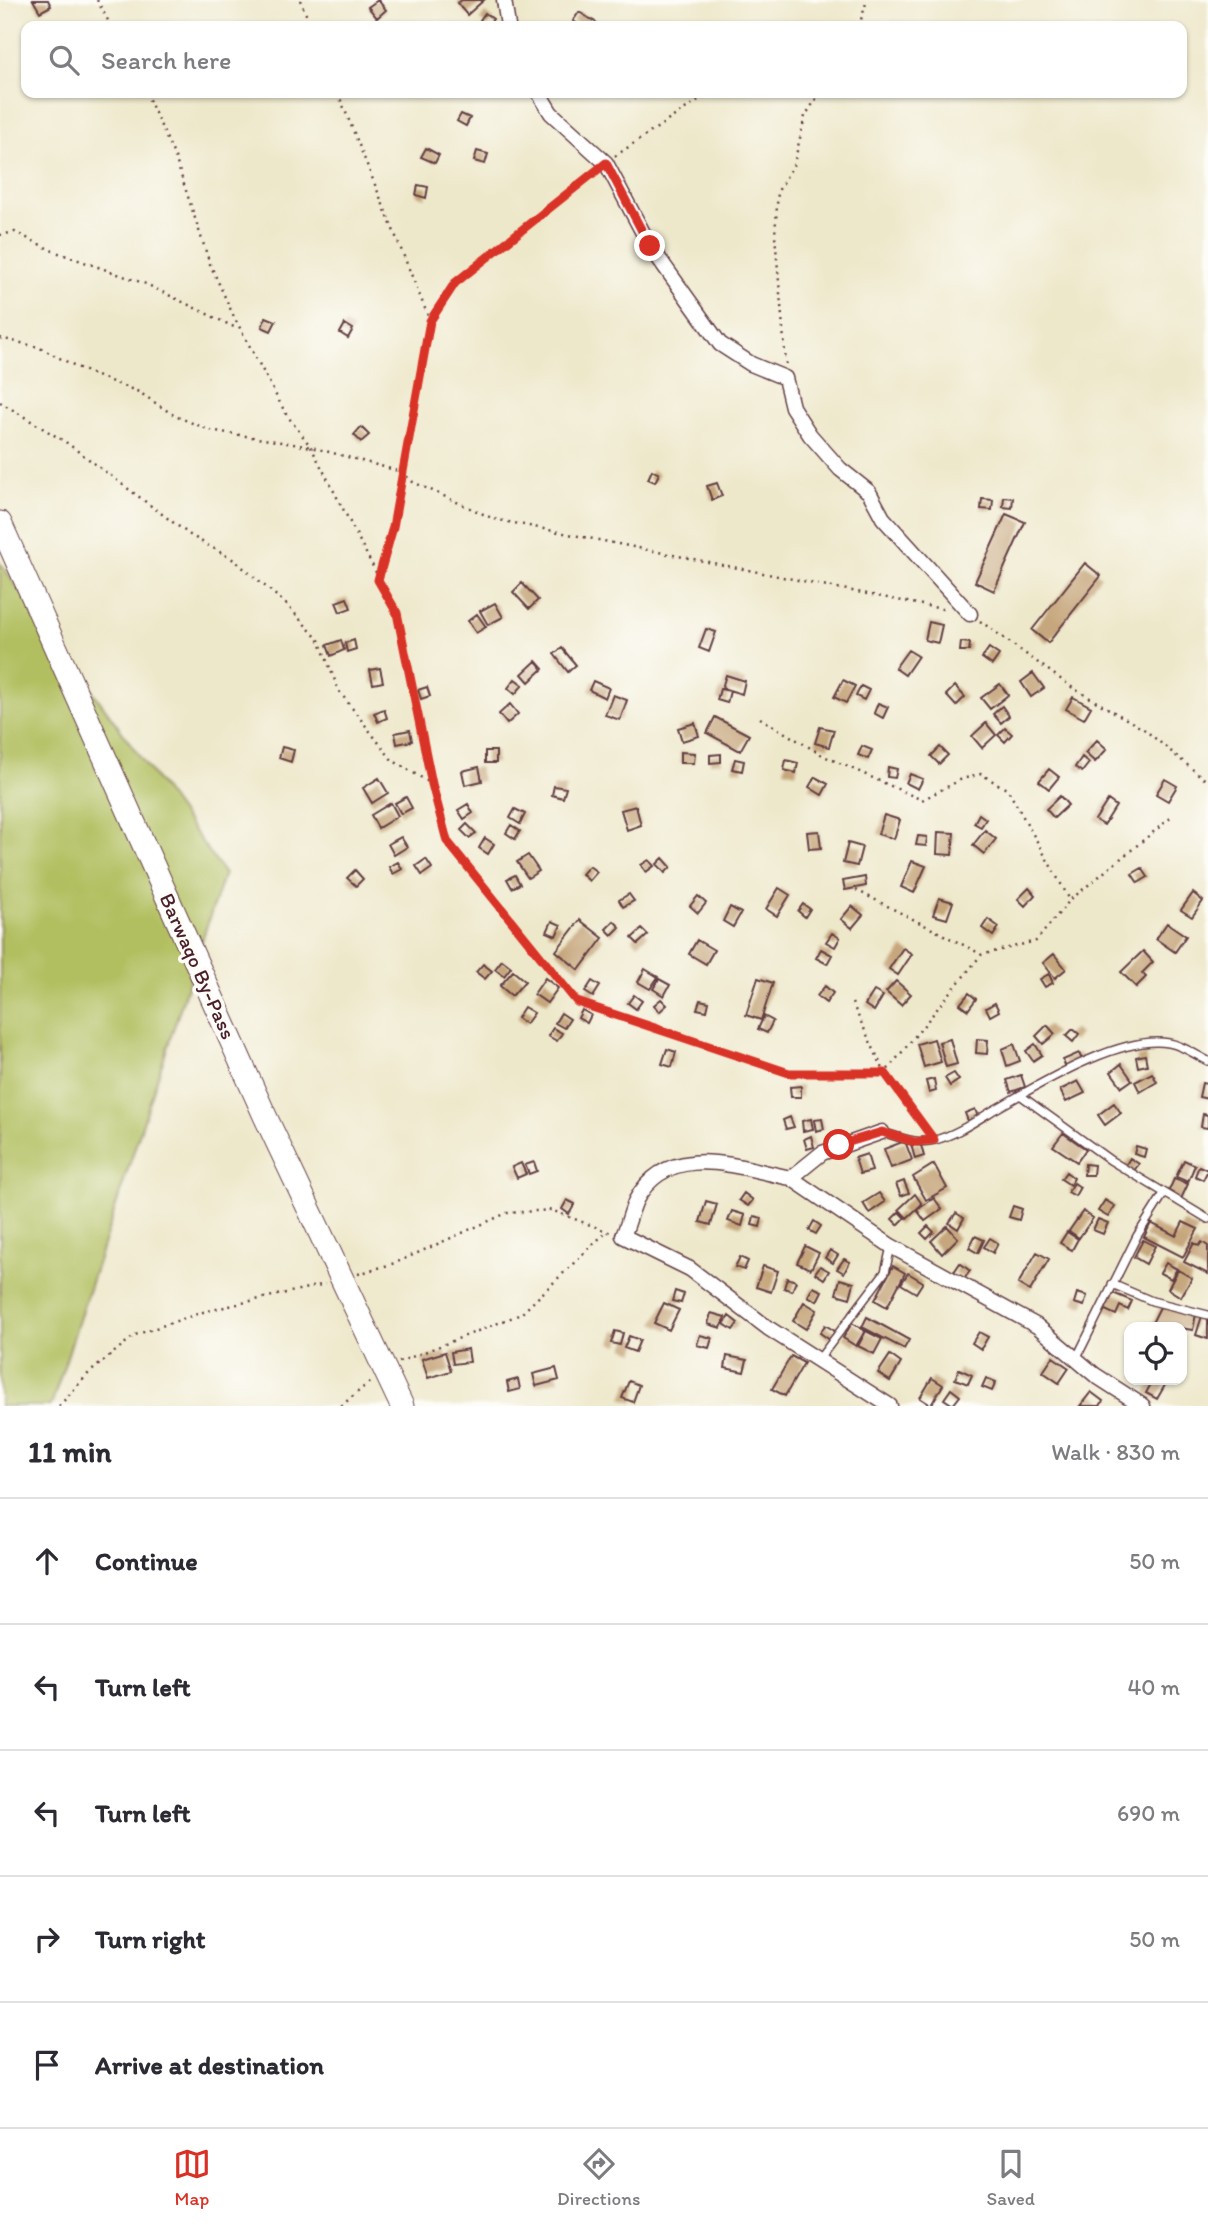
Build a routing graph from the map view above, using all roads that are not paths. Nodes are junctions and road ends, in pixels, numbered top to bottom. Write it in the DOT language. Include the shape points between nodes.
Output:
graph roads {
  1 [pos="504,0"];
  2 [pos="507,21"];
  3 [pos="542,98"];
  4 [pos="0,523"];
  5 [pos="970,614"];
  6 [pos="1208,1060"];
  7 [pos="1020,1095"];
  8 [pos="882,1132"];
  9 [pos="791,1178"];
  10 [pos="1163,1195"];
  11 [pos="1208,1219"];
  12 [pos="891,1246"];
  13 [pos="1112,1284"];
  14 [pos="1208,1315"];
  15 [pos="1077,1357"];
  16 [pos="819,1359"];
  17 [pos="880,1404"];
  18 [pos="402,1406"];
  19 [pos="1143,1406"];
  1 -- 2 [label="street"];
  3 -- 5 [label="street" via="551,113 606,163 650,246 720,344 785,378 792,407 810,435 840,469 869,492 883,517"];
  4 -- 18 [label="highway, Barwaqo By-Pass" via="265,1116"];
  6 -- 7 [label="lane" via="1173,1044 1131,1046 1100,1055"];
  7 -- 8 [label="lane" via="934,1140 915,1142"];
  7 -- 10 [label="lane"];
  8 -- 9 [label="street" via="822,1153"];
  9 -- 12 [label="street"];
  9 -- 16 [label="street" via="696,1159 672,1167 651,1180 636,1200 623,1236 690,1269 768,1328"];
  10 -- 11 [label="lane"];
  10 -- 13 [label="lane"];
  12 -- 15 [label="street" via="1026,1319"];
  12 -- 16 [label="lane" via="885,1272"];
  13 -- 14 [label="lane" via="1152,1301"];
  13 -- 15 [label="lane"];
  15 -- 19 [label="street" via="1095,1375"];
  16 -- 17 [label="street"];
}
